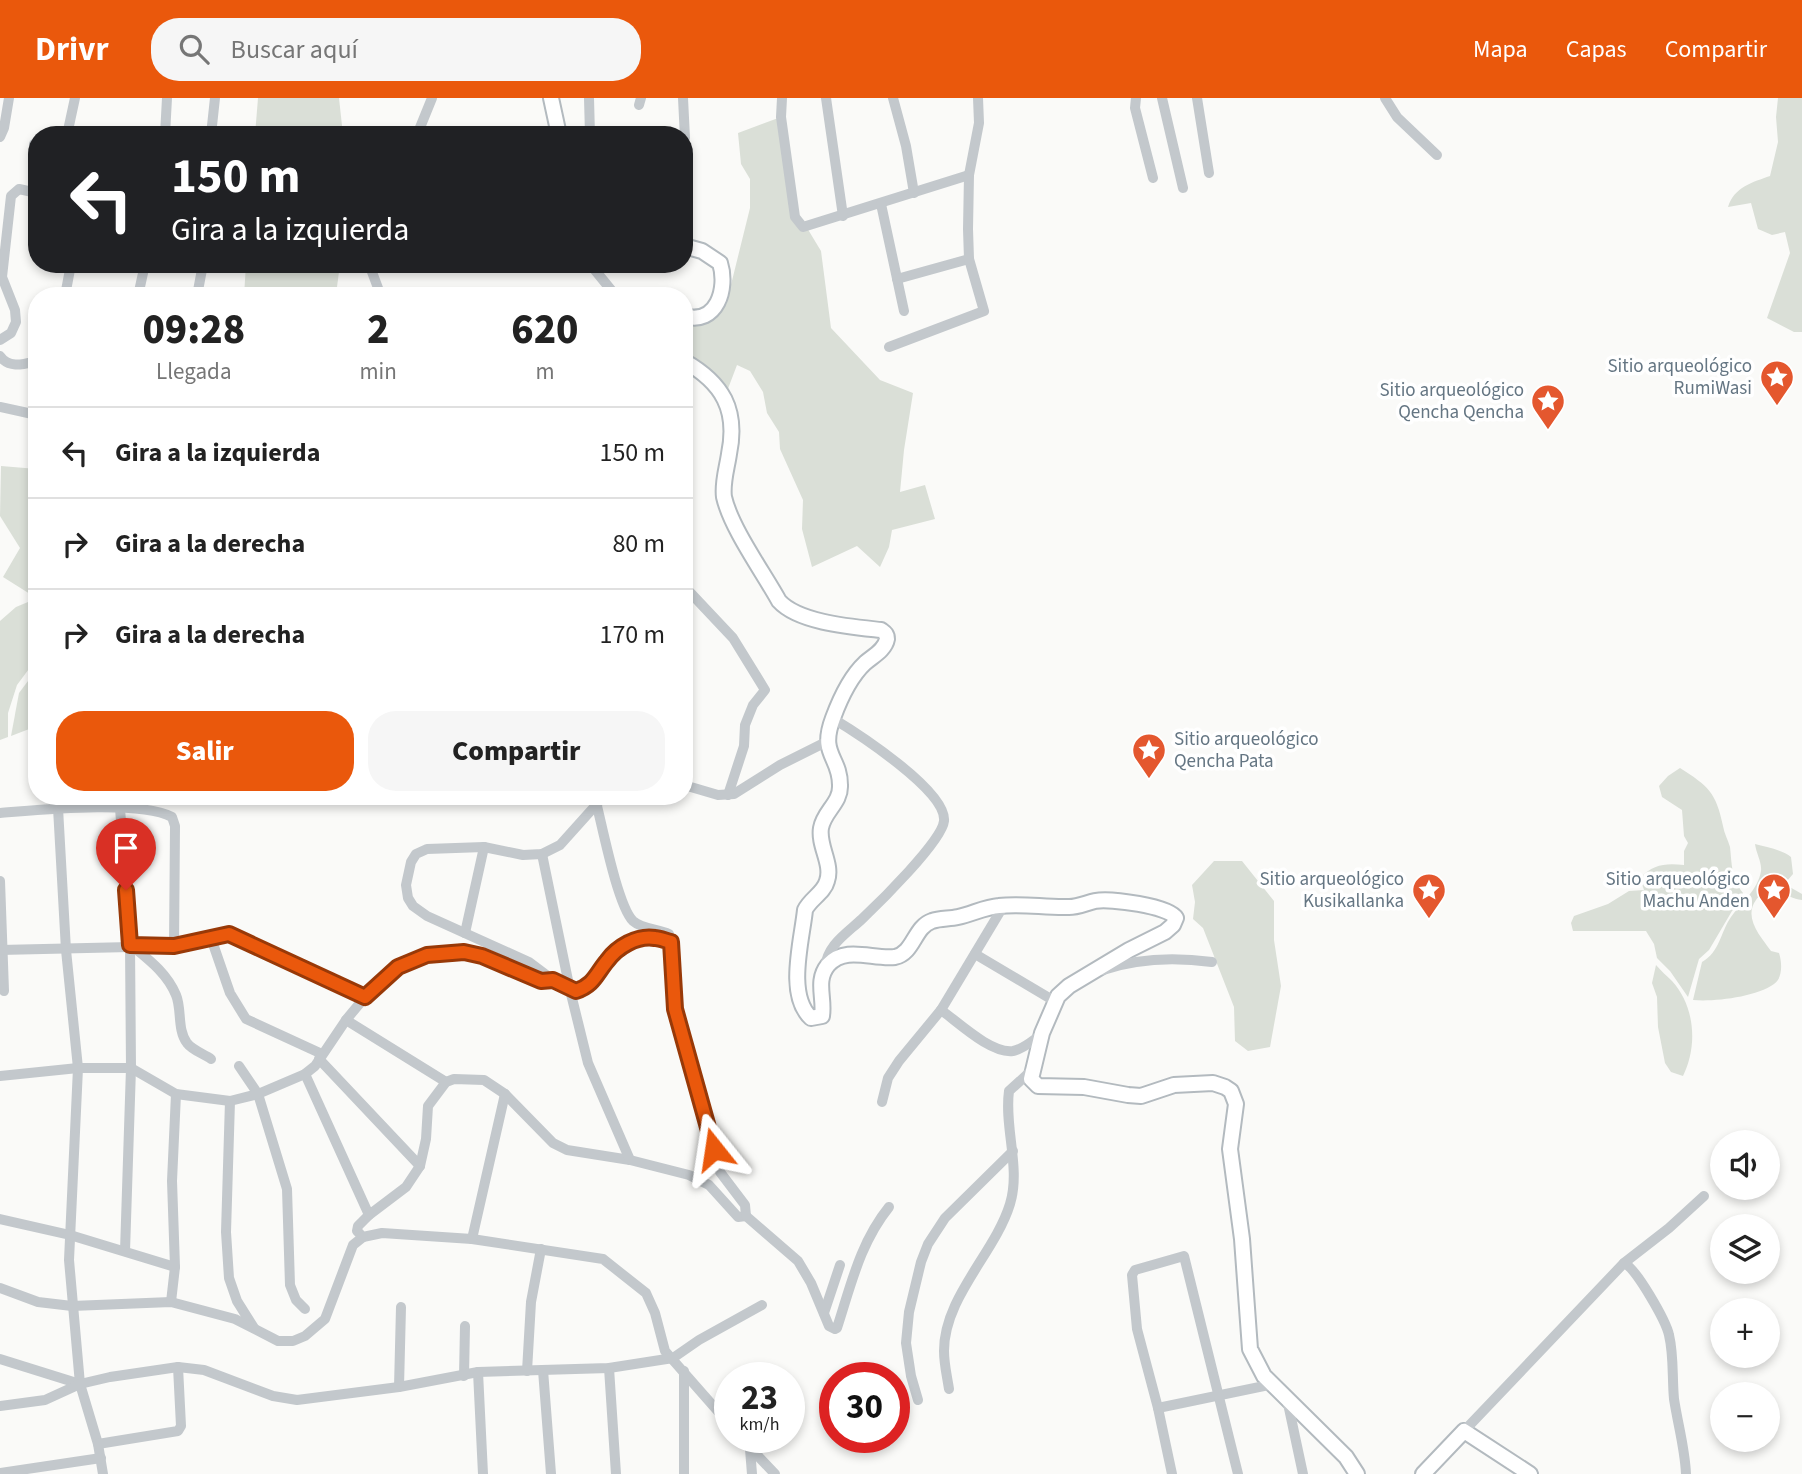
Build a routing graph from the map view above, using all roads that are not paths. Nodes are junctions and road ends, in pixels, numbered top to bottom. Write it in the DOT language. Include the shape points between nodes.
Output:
graph roads {
  1 [pos="9,98"];
  2 [pos="75,98"];
  3 [pos="167,98"];
  4 [pos="215,98"];
  5 [pos="432,98"];
  6 [pos="551,98"];
  7 [pos="589,98"];
  8 [pos="683,98"];
  9 [pos="782,98"];
  10 [pos="826,98"];
  11 [pos="893,98"];
  12 [pos="978,98"];
  13 [pos="1136,98"];
  14 [pos="1162,98"];
  15 [pos="1197,98"];
  16 [pos="1385,98"];
  17 [pos="69,126"];
  18 [pos="165,126"];
  19 [pos="212,126"];
  20 [pos="421,126"];
  21 [pos="557,126"];
  22 [pos="590,126"];
  23 [pos="684,126"];
  24 [pos="1,131"];
  25 [pos="1437,155"];
  26 [pos="1209,173"];
  27 [pos="969,175"];
  28 [pos="1153,178"];
  29 [pos="1183,188"];
  30 [pos="28,192"];
  31 [pos="914,193"];
  32 [pos="881,204"];
  33 [pos="843,216"];
  34 [pos="693,248"];
  35 [pos="969,258"];
  36 [pos="597,273"];
  37 [pos="897,279"];
  38 [pos="609,287"];
  39 [pos="904,311"];
  40 [pos="693,318"];
  41 [pos="0,340"];
  42 [pos="889,347"];
  43 [pos="0,356"];
  44 [pos="28,362"];
  45 [pos="693,367"];
  46 [pos="0,407"];
  47 [pos="28,413"];
  48 [pos="693,596"];
  49 [pos="832,719"];
  50 [pos="826,742"];
  51 [pos="693,788"];
  52 [pos="728,796"];
  53 [pos="597,806"];
  54 [pos="58,808"];
  55 [pos="120,808"];
  56 [pos="0,813"];
  57 [pos="484,847"];
  58 [pos="542,854"];
  59 [pos="0,881"];
  60 [pos="1004,905"];
  61 [pos="465,933"];
  62 [pos="211,938"];
  63 [pos="671,942"];
  64 [pos="130,945"];
  65 [pos="174,946"];
  66 [pos="2,950"];
  67 [pos="66,950"];
  68 [pos="975,954"];
  69 [pos="1212,962"];
  70 [pos="825,971"];
  71 [pos="553,980"];
  72 [pos="1077,981"];
  73 [pos="570,990"];
  74 [pos="4,991"];
  75 [pos="365,997"];
  76 [pos="1056,1002"];
  77 [pos="941,1010"];
  78 [pos="346,1020"];
  79 [pos="1042,1033"];
  80 [pos="321,1056"];
  81 [pos="211,1059"];
  82 [pos="239,1066"];
  83 [pos="78,1068"];
  84 [pos="131,1068"];
  85 [pos="1031,1071"];
  86 [pos="305,1074"];
  87 [pos="0,1076"];
  88 [pos="446,1082"];
  89 [pos="176,1094"];
  90 [pos="258,1094"];
  91 [pos="505,1094"];
  92 [pos="230,1101"];
  93 [pos="882,1102"];
  94 [pos="1013,1151"];
  95 [pos="630,1160"];
  96 [pos="420,1166"];
  97 [pos="1704,1196"];
  98 [pos="889,1208"];
  99 [pos="369,1215"];
  100 [pos="746,1216"];
  101 [pos="0,1219"];
  102 [pos="70,1234"];
  103 [pos="363,1237"];
  104 [pos="472,1239"];
  105 [pos="541,1249"];
  106 [pos="125,1251"];
  107 [pos="1624,1263"];
  108 [pos="840,1265"];
  109 [pos="175,1267"];
  110 [pos="0,1288"];
  111 [pos="171,1302"];
  112 [pos="762,1305"];
  113 [pos="72,1306"];
  114 [pos="401,1307"];
  115 [pos="305,1309"];
  116 [pos="824,1313"];
  117 [pos="465,1326"];
  118 [pos="254,1328"];
  119 [pos="673,1358"];
  120 [pos="0,1359"];
  121 [pos="178,1367"];
  122 [pos="609,1368"];
  123 [pos="543,1370"];
  124 [pos="527,1371"];
  125 [pos="684,1371"];
  126 [pos="478,1372"];
  127 [pos="464,1376"];
  128 [pos="80,1384"];
  129 [pos="1274,1384"];
  130 [pos="399,1387"];
  131 [pos="949,1388"];
  132 [pos="1218,1395"];
  133 [pos="1286,1398"];
  134 [pos="918,1400"];
  135 [pos="0,1406"];
  136 [pos="714,1406"];
  137 [pos="1158,1408"];
  138 [pos="1464,1431"];
  139 [pos="98,1444"];
  140 [pos="750,1453"];
  141 [pos="755,1453"];
  142 [pos="101,1458"];
  143 [pos="0,1473"];
  144 [pos="103,1474"];
  145 [pos="483,1474"];
  146 [pos="551,1474"];
  147 [pos="616,1474"];
  148 [pos="684,1474"];
  149 [pos="752,1474"];
  150 [pos="775,1474"];
  151 [pos="1172,1474"];
  152 [pos="1238,1474"];
  153 [pos="1303,1474"];
  154 [pos="1357,1474"];
  155 [pos="1423,1474"];
  156 [pos="1530,1474"];
  157 [pos="1686,1474"];
  1 -- 24 [label="street"];
  2 -- 17 [label="street"];
  3 -- 18 [label="street"];
  4 -- 19 [label="street"];
  5 -- 20 [label="street"];
  6 -- 21 [label="main road"];
  7 -- 22 [label="street"];
  8 -- 23 [label="street"];
  9 -- 33 [label="street" via="798,224 803,228"];
  10 -- 33 [label="street"];
  11 -- 31 [label="street"];
  12 -- 27 [label="street" via="979,123"];
  13 -- 28 [label="street"];
  14 -- 29 [label="street"];
  15 -- 26 [label="street"];
  16 -- 25 [label="street" via="1397,117"];
  27 -- 31 [label="street"];
  27 -- 35 [label="street"];
  30 -- 41 [label="street" via="19,190 11,196 2,276 16,322 11,333"];
  31 -- 32 [label="street"];
  32 -- 33 [label="street"];
  32 -- 37 [label="street"];
  34 -- 40 [label="main road" via="720,263 724,276 720,299 704,315"];
  35 -- 37 [label="street"];
  35 -- 42 [label="street" via="984,311"];
  36 -- 38 [label="street"];
  37 -- 39 [label="street"];
  43 -- 44 [label="street" via="11,365"];
  45 -- 49 [label="main road" via="716,384 725,401 732,442 724,495 729,513 779,601 798,614 881,630 887,639 858,671"];
  46 -- 47 [label="street"];
  48 -- 52 [label="street" via="733,638 765,690 745,725 744,746"];
  49 -- 50 [label="main road"];
  49 -- 70 [label="street" via="911,772 935,796 944,822 923,855 832,946"];
  50 -- 52 [label="street"];
  50 -- 70 [label="main road" via="841,788 821,828 827,883 805,911 800,944 800,996 811,1018 822,1017 820,981"];
  51 -- 52 [label="street"];
  53 -- 58 [label="street" via="560,845"];
  53 -- 63 [label="street" via="620,895 631,919 669,934"];
  54 -- 55 [label="street"];
  54 -- 56 [label="street"];
  54 -- 67 [label="street"];
  55 -- 64 [label="street"];
  55 -- 65 [label="street" via="172,817"];
  57 -- 58 [label="street"];
  57 -- 61 [label="street"];
  57 -- 61 [label="street" via="427,849 411,862 406,885 413,906"];
  58 -- 73 [label="street"];
  59 -- 66 [label="street"];
  60 -- 68 [label="street"];
  60 -- 70 [label="main road" via="926,923 907,950 897,956 847,954"];
  60 -- 72 [label="main road" via="1068,907 1113,901 1175,915 1165,932"];
  61 -- 71 [label="street" via="529,962"];
  62 -- 65 [label="street"];
  62 -- 75 [label="street" via="229,934"];
  62 -- 80 [label="street" via="230,993 246,1019"];
  63 -- 73 [label="street" via="654,937 631,942 619,948 586,988"];
  63 -- 100 [label="street" via="675,1009 720,1172 745,1205"];
  64 -- 65 [label="street"];
  64 -- 67 [label="street"];
  64 -- 81 [label="street" via="156,965 174,992 188,1044"];
  64 -- 84 [label="street"];
  66 -- 67 [label="street"];
  66 -- 74 [label="street"];
  67 -- 83 [label="street"];
  68 -- 76 [label="street"];
  68 -- 77 [label="street"];
  69 -- 72 [label="street" via="1139,961"];
  71 -- 73 [label="street"];
  71 -- 75 [label="street" via="541,981 464,952 427,955 398,967"];
  72 -- 76 [label="main road"];
  73 -- 95 [label="street" via="588,1063"];
  75 -- 78 [label="street"];
  76 -- 79 [label="main road"];
  77 -- 79 [label="street" via="1002,1051 1021,1049"];
  77 -- 93 [label="street" via="899,1060"];
  78 -- 80 [label="street"];
  78 -- 88 [label="street"];
  79 -- 85 [label="main road"];
  80 -- 86 [label="street"];
  80 -- 96 [label="street"];
  82 -- 90 [label="street"];
  83 -- 84 [label="street"];
  83 -- 87 [label="street"];
  83 -- 102 [label="street"];
  84 -- 89 [label="street"];
  84 -- 106 [label="street"];
  85 -- 94 [label="street" via="1009,1091"];
  85 -- 129 [label="main road" via="1038,1086 1141,1096 1174,1085 1213,1083 1231,1091 1236,1104 1230,1149 1250,1349 1264,1376"];
  86 -- 90 [label="street"];
  86 -- 99 [label="street"];
  88 -- 91 [label="street" via="484,1080"];
  88 -- 96 [label="street" via="428,1106"];
  89 -- 92 [label="street"];
  89 -- 109 [label="street"];
  90 -- 92 [label="street"];
  90 -- 115 [label="street" via="287,1189 290,1285"];
  91 -- 95 [label="street" via="552,1143 566,1150"];
  91 -- 104 [label="street"];
  92 -- 118 [label="street" via="229,1278"];
  94 -- 131 [label="street" via="1011,1202 951,1317 944,1348"];
  94 -- 134 [label="street" via="945,1218 920,1262 906,1343"];
  95 -- 100 [label="street" via="689,1175 709,1185 738,1217"];
  96 -- 99 [label="street" via="406,1187"];
  97 -- 107 [label="street"];
  98 -- 116 [label="street" via="874,1226 858,1261 837,1328 829,1326"];
  99 -- 103 [label="street" via="358,1226"];
  100 -- 116 [label="street" via="798,1261"];
  101 -- 102 [label="street"];
  102 -- 106 [label="street"];
  102 -- 113 [label="street"];
  103 -- 104 [label="street" via="382,1233"];
  103 -- 118 [label="street" via="353,1245 324,1319 312,1331 293,1341 278,1341"];
  104 -- 105 [label="street"];
  105 -- 119 [label="street" via="603,1259 623,1273 646,1293 665,1351"];
  105 -- 124 [label="street" via="531,1302"];
  106 -- 109 [label="street"];
  107 -- 138 [label="street"];
  107 -- 157 [label="street" via="1630,1265 1669,1332"];
  108 -- 116 [label="street"];
  109 -- 111 [label="street"];
  110 -- 113 [label="street" via="38,1302"];
  111 -- 113 [label="street"];
  111 -- 118 [label="street"];
  112 -- 119 [label="street"];
  113 -- 128 [label="street"];
  114 -- 130 [label="street"];
  117 -- 127 [label="street"];
  119 -- 122 [label="street"];
  119 -- 125 [label="street"];
  120 -- 128 [label="street"];
  121 -- 128 [label="street"];
  121 -- 130 [label="street" via="204,1370 273,1396 297,1400"];
  121 -- 139 [label="street" via="178,1430"];
  122 -- 123 [label="street"];
  122 -- 147 [label="street"];
  123 -- 124 [label="street"];
  123 -- 146 [label="street"];
  124 -- 126 [label="street"];
  125 -- 136 [label="street"];
  125 -- 148 [label="street"];
  126 -- 127 [label="street"];
  126 -- 145 [label="street"];
  127 -- 130 [label="street"];
  128 -- 135 [label="street" via="45,1400"];
  128 -- 139 [label="street"];
  129 -- 132 [label="street"];
  129 -- 133 [label="main road"];
  132 -- 137 [label="street"];
  132 -- 137 [label="street" via="1184,1256 1132,1275 1137,1329"];
  132 -- 152 [label="street"];
  133 -- 153 [label="street"];
  133 -- 154 [label="main road" via="1346,1457"];
  137 -- 151 [label="street"];
  138 -- 155 [label="main road"];
  138 -- 156 [label="main road"];
  139 -- 142 [label="street"];
  140 -- 149 [label="street"];
  141 -- 150 [label="street"];
  142 -- 143 [label="street"];
  142 -- 144 [label="street"];
}
